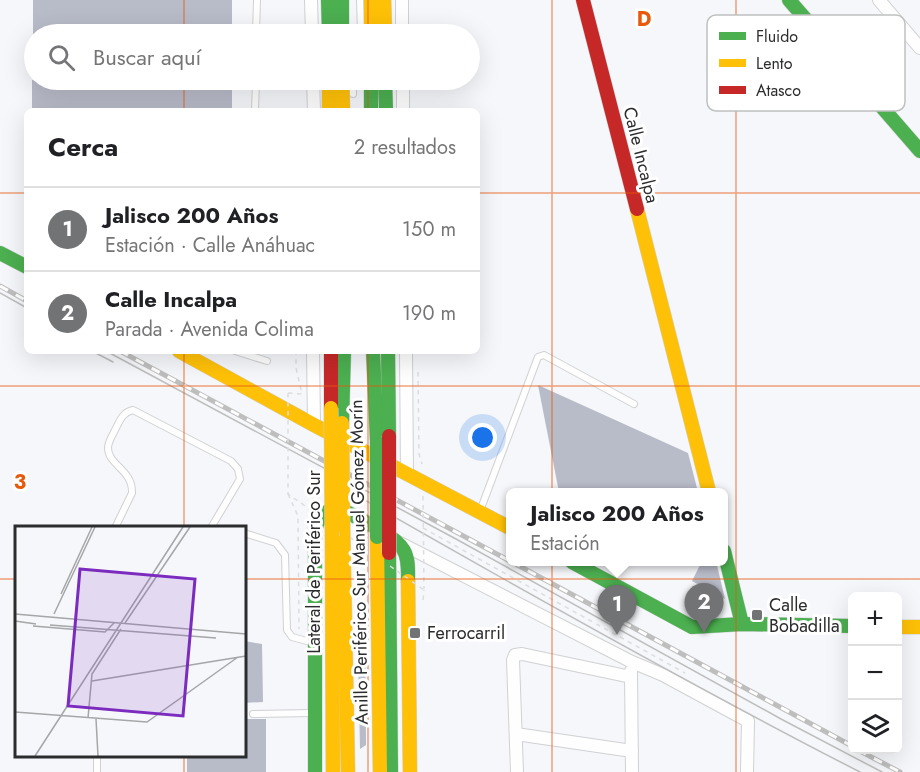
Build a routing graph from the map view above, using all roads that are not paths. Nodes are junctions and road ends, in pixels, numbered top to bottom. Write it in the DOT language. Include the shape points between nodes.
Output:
graph roads {
  1 [pos="257,0"];
  2 [pos="311,0"];
  3 [pos="328,0"];
  4 [pos="342,0"];
  5 [pos="360,0"];
  6 [pos="371,0"];
  7 [pos="384,0"];
  8 [pos="402,0"];
  9 [pos="583,0"];
  10 [pos="789,0"];
  11 [pos="879,0"];
  12 [pos="802,15"];
  13 [pos="892,15"];
  14 [pos="256,24"];
  15 [pos="312,24"];
  16 [pos="329,24"];
  17 [pos="342,24"];
  18 [pos="361,24"];
  19 [pos="371,24"];
  20 [pos="385,24"];
  21 [pos="402,24"];
  22 [pos="905,30"];
  23 [pos="920,48"];
  24 [pos="256,90"];
  25 [pos="313,90"];
  26 [pos="329,90"];
  27 [pos="342,90"];
  28 [pos="353,90"];
  29 [pos="371,90"];
  30 [pos="385,90"];
  31 [pos="403,90"];
  32 [pos="353,100"];
  33 [pos="255,108"];
  34 [pos="314,108"];
  35 [pos="329,108"];
  36 [pos="343,108"];
  37 [pos="371,108"];
  38 [pos="386,108"];
  39 [pos="403,108"];
  40 [pos="886,111"];
  41 [pos="920,150"];
  42 [pos="0,253"];
  43 [pos="24,265"];
  44 [pos="184,354"];
  45 [pos="244,354"];
  46 [pos="313,354"];
  47 [pos="331,354"];
  48 [pos="344,354"];
  49 [pos="373,354"];
  50 [pos="388,354"];
  51 [pos="406,354"];
  52 [pos="267,362"];
  53 [pos="634,404"];
  54 [pos="314,425"];
  55 [pos="383,439"];
  56 [pos="407,474"];
  57 [pos="708,488"];
  58 [pos="480,512"];
  59 [pos="116,526"];
  60 [pos="215,526"];
  61 [pos="506,526"];
  62 [pos="246,534"];
  63 [pos="390,552"];
  64 [pos="581,566"];
  65 [pos="727,566"];
  66 [pos="352,588"];
  67 [pos="742,624"];
  68 [pos="848,626"];
  69 [pos="902,627"];
  70 [pos="920,627"];
  71 [pos="314,643"];
  72 [pos="632,662"];
  73 [pos="631,677"];
  74 [pos="253,714"];
  75 [pos="315,714"];
  76 [pos="516,734"];
  77 [pos="632,751"];
  78 [pos="315,772"];
  79 [pos="333,772"];
  80 [pos="348,772"];
  81 [pos="354,772"];
  82 [pos="380,772"];
  83 [pos="391,772"];
  84 [pos="410,772"];
  85 [pos="517,772"];
  86 [pos="632,772"];
  87 [pos="747,772"];
  1 -- 14 [label="lane"];
  2 -- 15 [label="street"];
  3 -- 16 [label="main road"];
  4 -- 17 [label="main road"];
  5 -- 18 [label="lane"];
  6 -- 19 [label="main road"];
  7 -- 20 [label="main road"];
  8 -- 21 [label="street"];
  9 -- 57 [label="main road, Calle Incalpa"];
  10 -- 12 [label="main road"];
  11 -- 13 [label="street"];
  22 -- 23 [label="street"];
  24 -- 33 [label="lane"];
  25 -- 34 [label="street"];
  26 -- 35 [label="main road"];
  27 -- 36 [label="main road"];
  28 -- 32 [label="lane"];
  29 -- 37 [label="main road"];
  30 -- 38 [label="main road"];
  31 -- 39 [label="street"];
  40 -- 41 [label="main road"];
  42 -- 43 [label="main road"];
  44 -- 54 [label="main road"];
  45 -- 52 [label="lane"];
  46 -- 54 [label="street"];
  47 -- 79 [label="main road, Lateral de Periférico Sur, bridge"];
  48 -- 80 [label="main road, Anillo Periférico Sur Manuel Gómez Morín, bridge"];
  49 -- 55 [label="main road, Anillo Periférico Sur Manuel Gómez Morín"];
  50 -- 55 [label="main road"];
  51 -- 56 [label="street"];
  53 -- 58 [label="lane" via="544,355 538,357"];
  54 -- 56 [label="main road"];
  55 -- 63 [label="main road, bridge"];
  55 -- 82 [label="main road, Anillo Periférico Sur Manuel Gómez Morín, bridge" via="377,537"];
  56 -- 58 [label="main road"];
  58 -- 61 [label="main road"];
  59 -- 60 [label="lane" via="132,487 110,456 108,445 122,417 133,410 231,461 238,469 240,480"];
  62 -- 71 [label="lane" via="276,543 285,555 287,630 292,637"];
  63 -- 71 [label="main road" via="339,508 334,507 320,517 315,529"];
  63 -- 72 [label="street"];
  63 -- 83 [label="main road"];
  63 -- 84 [label="main road" via="404,550 408,565"];
  64 -- 67 [label="main road" via="692,627"];
  65 -- 67 [label="main road"];
  66 -- 81 [label="lane"];
  67 -- 68 [label="main road"];
  69 -- 70 [label="main road"];
  71 -- 75 [label="main road"];
  72 -- 73 [label="street"];
  72 -- 87 [label="street" via="748,721"];
  73 -- 76 [label="street" via="516,655"];
  73 -- 77 [label="street"];
  74 -- 75 [label="lane"];
  75 -- 78 [label="main road"];
  76 -- 77 [label="street"];
  76 -- 85 [label="street"];
  77 -- 86 [label="street"];
}
